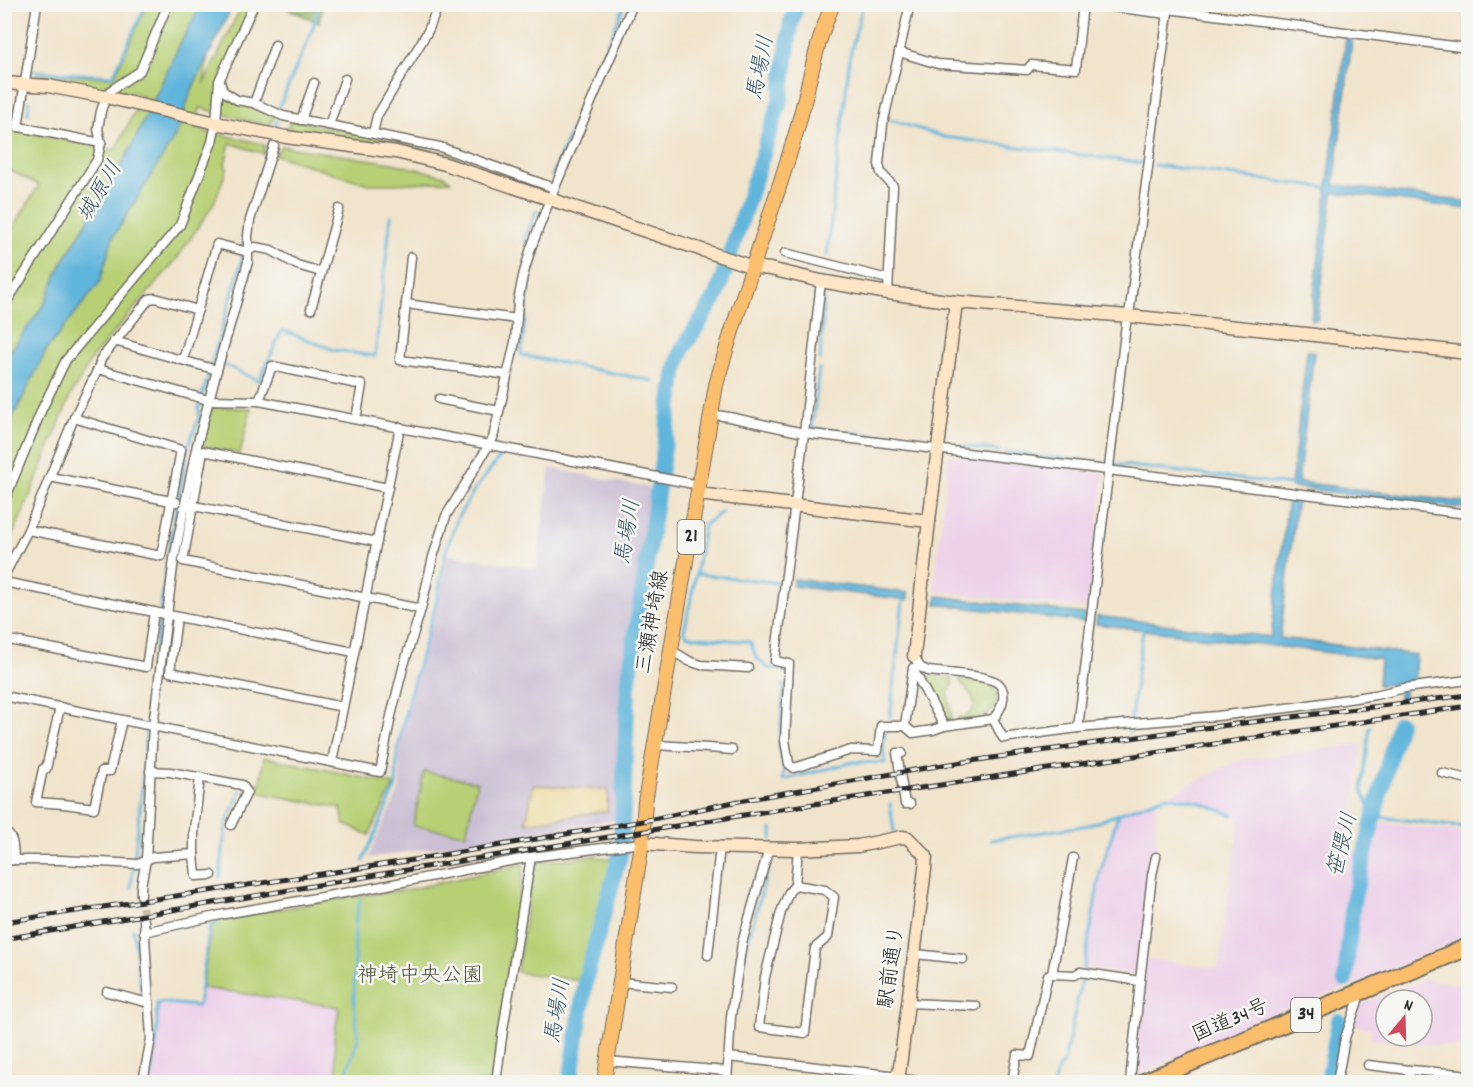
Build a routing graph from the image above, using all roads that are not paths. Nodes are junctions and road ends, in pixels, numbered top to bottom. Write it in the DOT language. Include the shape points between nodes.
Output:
graph roads {
  1 [pos="37,4"];
  2 [pos="168,4"];
  3 [pos="254,4"];
  4 [pos="439,4"];
  5 [pos="633,4"];
  6 [pos="833,4"];
  7 [pos="910,4"];
  8 [pos="1083,4"];
  9 [pos="1090,4"];
  10 [pos="1168,9"];
  11 [pos="275,45"];
  12 [pos="1468,48"];
  13 [pos="899,52"];
  14 [pos="345,79"];
  15 [pos="219,81"];
  16 [pos="4,83"];
  17 [pos="314,83"];
  18 [pos="24,84"];
  19 [pos="109,98"];
  20 [pos="254,103"];
  21 [pos="283,116"];
  22 [pos="301,120"];
  23 [pos="216,123"];
  24 [pos="4,124"];
  25 [pos="329,125"];
  26 [pos="280,126"];
  27 [pos="18,127"];
  28 [pos="373,133"];
  29 [pos="101,143"];
  30 [pos="274,146"];
  31 [pos="552,194"];
  32 [pos="339,208"];
  33 [pos="244,251"];
  34 [pos="785,254"];
  35 [pos="411,257"];
  36 [pos="746,265"];
  37 [pos="321,272"];
  38 [pos="888,279"];
  39 [pos="821,281"];
  40 [pos="888,292"];
  41 [pos="956,302"];
  42 [pos="406,304"];
  43 [pos="4,306"];
  44 [pos="311,309"];
  45 [pos="198,310"];
  46 [pos="1128,316"];
  47 [pos="517,319"];
  48 [pos="114,341"];
  49 [pos="1468,353"];
  50 [pos="183,360"];
  51 [pos="98,369"];
  52 [pos="216,370"];
  53 [pos="507,375"];
  54 [pos="439,399"];
  55 [pos="208,400"];
  56 [pos="259,400"];
  57 [pos="499,411"];
  58 [pos="710,414"];
  59 [pos="74,418"];
  60 [pos="356,419"];
  61 [pos="400,427"];
  62 [pos="804,433"];
  63 [pos="489,445"];
  64 [pos="938,450"];
  65 [pos="1108,470"];
  66 [pos="50,477"];
  67 [pos="388,488"];
  68 [pos="699,489"];
  69 [pos="172,501"];
  70 [pos="4,502"];
  71 [pos="186,504"];
  72 [pos="795,505"];
  73 [pos="1468,514"];
  74 [pos="929,521"];
  75 [pos="28,530"];
  76 [pos="377,542"];
  77 [pos="4,576"];
  78 [pos="4,582"];
  79 [pos="366,597"];
  80 [pos="421,609"];
  81 [pos="154,612"];
  82 [pos="169,615"];
  83 [pos="4,639"];
  84 [pos="671,650"];
  85 [pos="354,652"];
  86 [pos="914,656"];
  87 [pos="748,668"];
  88 [pos="913,669"];
  89 [pos="1468,680"];
  90 [pos="4,696"];
  91 [pos="60,707"];
  92 [pos="343,707"];
  93 [pos="993,719"];
  94 [pos="122,720"];
  95 [pos="149,725"];
  96 [pos="905,726"];
  97 [pos="944,726"];
  98 [pos="1078,728"];
  99 [pos="655,746"];
  100 [pos="732,750"];
  101 [pos="902,753"];
  102 [pos="332,762"];
  103 [pos="150,771"];
  104 [pos="1442,773"];
  105 [pos="200,777"];
  106 [pos="1468,778"];
  107 [pos="910,804"];
  108 [pos="231,825"];
  109 [pos="4,832"];
  110 [pos="636,844"];
  111 [pos="720,847"];
  112 [pos="769,848"];
  113 [pos="798,849"];
  114 [pos="194,854"];
  115 [pos="531,857"];
  116 [pos="1156,857"];
  117 [pos="1073,858"];
  118 [pos="14,860"];
  119 [pos="4,861"];
  120 [pos="138,863"];
  121 [pos="212,875"];
  122 [pos="795,885"];
  123 [pos="141,895"];
  124 [pos="144,920"];
  125 [pos="144,932"];
  126 [pos="1468,947"];
  127 [pos="915,954"];
  128 [pos="708,955"];
  129 [pos="963,959"];
  130 [pos="1052,974"];
  131 [pos="1140,981"];
  132 [pos="620,982"];
  133 [pos="672,987"];
  134 [pos="107,992"];
  135 [pos="1360,992"];
  136 [pos="149,1003"];
  137 [pos="908,1003"];
  138 [pos="976,1006"];
  139 [pos="732,1058"];
  140 [pos="607,1061"];
  141 [pos="1368,1065"];
  142 [pos="1410,1070"];
  143 [pos="727,1071"];
  144 [pos="1461,1074"];
  145 [pos="898,1079"];
  146 [pos="143,1083"];
  147 [pos="496,1083"];
  148 [pos="604,1083"];
  149 [pos="727,1083"];
  150 [pos="933,1083"];
  151 [pos="1012,1083"];
  152 [pos="1130,1083"];
  153 [pos="1144,1083"];
  154 [pos="1337,1083"];
  155 [pos="1409,1083"];
  1 -- 18 [label="street"];
  2 -- 19 [label="street" via="140,71 111,90"];
  3 -- 15 [label="street"];
  4 -- 28 [label="street" via="428,31 377,116"];
  5 -- 31 [label="street"];
  6 -- 36 [label="main road, 三瀬神埼線 / 21" via="793,144"];
  7 -- 13 [label="street"];
  8 -- 13 [label="street" via="1076,69 938,64"];
  9 -- 10 [label="street"];
  10 -- 12 [label="street"];
  10 -- 46 [label="street"];
  11 -- 20 [label="street"];
  13 -- 38 [label="street" via="883,124 879,164 881,173 893,186"];
  14 -- 25 [label="street"];
  15 -- 20 [label="street" via="223,91 237,100"];
  15 -- 23 [label="street"];
  16 -- 18 [label="street"];
  17 -- 22 [label="street"];
  18 -- 19 [label="street"];
  18 -- 27 [label="street"];
  19 -- 23 [label="street"];
  19 -- 29 [label="street" via="101,111"];
  20 -- 21 [label="street"];
  21 -- 22 [label="street"];
  21 -- 26 [label="street"];
  22 -- 25 [label="street"];
  23 -- 31 [label="street" via="406,154"];
  23 -- 70 [label="street" via="180,225 66,360"];
  24 -- 27 [label="street"];
  25 -- 28 [label="street"];
  27 -- 29 [label="street"];
  28 -- 31 [label="street" via="440,147"];
  29 -- 43 [label="street" via="97,160"];
  30 -- 33 [label="street"];
  31 -- 36 [label="street"];
  31 -- 47 [label="street" via="523,276"];
  32 -- 37 [label="street"];
  33 -- 37 [label="street" via="255,247 271,250 297,265"];
  33 -- 45 [label="street" via="218,244"];
  33 -- 52 [label="street" via="248,262"];
  34 -- 38 [label="street"];
  35 -- 42 [label="street"];
  36 -- 39 [label="street"];
  36 -- 58 [label="main road, 三瀬神埼線 / 21"];
  37 -- 44 [label="street"];
  38 -- 40 [label="street"];
  39 -- 40 [label="street"];
  39 -- 62 [label="street"];
  40 -- 41 [label="street"];
  41 -- 46 [label="street"];
  41 -- 64 [label="street"];
  42 -- 47 [label="street"];
  42 -- 53 [label="street" via="400,360"];
  45 -- 48 [label="street" via="149,299"];
  45 -- 50 [label="street"];
  46 -- 49 [label="street"];
  46 -- 65 [label="street"];
  47 -- 53 [label="street"];
  48 -- 50 [label="street"];
  48 -- 51 [label="street" via="100,358"];
  50 -- 52 [label="street"];
  51 -- 55 [label="street"];
  51 -- 59 [label="street"];
  52 -- 55 [label="street"];
  53 -- 57 [label="street"];
  54 -- 57 [label="street"];
  55 -- 56 [label="street"];
  55 -- 71 [label="street"];
  56 -- 60 [label="street"];
  56 -- 60 [label="street" via="272,366 362,384"];
  57 -- 63 [label="street"];
  58 -- 62 [label="street"];
  58 -- 68 [label="main road, 三瀬神埼線 / 21"];
  59 -- 66 [label="street"];
  59 -- 69 [label="street" via="181,450"];
  60 -- 61 [label="street"];
  61 -- 63 [label="street"];
  61 -- 67 [label="street"];
  62 -- 64 [label="street"];
  62 -- 72 [label="street"];
  63 -- 68 [label="street"];
  63 -- 80 [label="street" via="446,516"];
  64 -- 65 [label="street"];
  64 -- 74 [label="street"];
  65 -- 73 [label="street"];
  65 -- 98 [label="street"];
  66 -- 69 [label="street"];
  66 -- 75 [label="street"];
  67 -- 71 [label="street" via="203,451"];
  67 -- 76 [label="street"];
  68 -- 72 [label="street"];
  68 -- 84 [label="main road, 三瀬神埼線 / 21"];
  69 -- 71 [label="street"];
  69 -- 75 [label="street" via="161,556"];
  71 -- 76 [label="street"];
  71 -- 79 [label="street" via="183,561"];
  71 -- 82 [label="street" via="174,559"];
  72 -- 74 [label="street"];
  72 -- 96 [label="street" via="775,661 789,664 785,740 789,764 794,768 851,750 878,751 881,726"];
  74 -- 86 [label="street"];
  75 -- 77 [label="street"];
  76 -- 79 [label="street"];
  78 -- 81 [label="street"];
  79 -- 80 [label="street"];
  79 -- 85 [label="street"];
  80 -- 102 [label="street" via="403,668 380,772"];
  81 -- 82 [label="street"];
  81 -- 83 [label="street" via="146,667"];
  82 -- 85 [label="street"];
  82 -- 92 [label="street" via="170,672"];
  82 -- 95 [label="street"];
  84 -- 87 [label="street" via="701,665"];
  84 -- 99 [label="main road, 三瀬神埼線 / 21"];
  85 -- 92 [label="street"];
  86 -- 88 [label="street"];
  86 -- 93 [label="street" via="920,667 928,671 987,678 999,685 1003,694 1001,709"];
  88 -- 96 [label="street"];
  88 -- 97 [label="street"];
  89 -- 98 [label="street" via="1284,708"];
  90 -- 91 [label="street"];
  91 -- 94 [label="street"];
  91 -- 94 [label="street" via="36,802 94,808 102,771 110,771"];
  92 -- 102 [label="street"];
  93 -- 97 [label="street"];
  93 -- 98 [label="street" via="1003,738"];
  94 -- 95 [label="street"];
  95 -- 102 [label="street"];
  95 -- 103 [label="street"];
  96 -- 97 [label="street" via="913,733"];
  99 -- 100 [label="street"];
  99 -- 110 [label="main road, 三瀬神埼線 / 21"];
  101 -- 107 [label="street" via="897,753 900,774 905,804"];
  103 -- 105 [label="street"];
  103 -- 120 [label="street"];
  104 -- 106 [label="street"];
  105 -- 108 [label="street" via="242,785 247,792"];
  105 -- 114 [label="street"];
  109 -- 118 [label="street" via="12,837"];
  110 -- 111 [label="street"];
  110 -- 115 [label="street"];
  110 -- 132 [label="main road, 三瀬神埼線 / 21"];
  111 -- 112 [label="street"];
  111 -- 128 [label="street"];
  112 -- 113 [label="street"];
  112 -- 139 [label="street" via="742,943 731,1016"];
  113 -- 122 [label="street"];
  113 -- 127 [label="street, 駅前通り" via="908,838 926,856"];
  114 -- 120 [label="street" via="153,857"];
  114 -- 121 [label="street" via="196,876"];
  115 -- 125 [label="street"];
  115 -- 147 [label="street"];
  116 -- 131 [label="street"];
  117 -- 130 [label="street"];
  118 -- 119 [label="street"];
  118 -- 120 [label="street"];
  120 -- 123 [label="street" via="144,877"];
  122 -- 122 [label="street" via="825,890 834,897 828,937 815,948 805,1033 759,1027 765,977 781,912"];
  124 -- 125 [label="street"];
  125 -- 136 [label="street"];
  126 -- 135 [label="highway, 国道34号 / 34"];
  127 -- 129 [label="street"];
  127 -- 137 [label="street, 駅前通り"];
  130 -- 131 [label="street" via="1083,972"];
  130 -- 151 [label="street" via="1048,975 1030,1056 1017,1055"];
  131 -- 152 [label="street"];
  132 -- 133 [label="street"];
  132 -- 140 [label="main road, 三瀬神埼線 / 21"];
  134 -- 136 [label="street"];
  135 -- 153 [label="highway, 国道34号 / 34"];
  135 -- 154 [label="street" via="1345,1038"];
  136 -- 146 [label="street" via="151,1038"];
  137 -- 138 [label="street"];
  137 -- 145 [label="street, 駅前通り"];
  139 -- 143 [label="street"];
  139 -- 145 [label="street"];
  140 -- 143 [label="street"];
  140 -- 148 [label="main road, 三瀬神埼線 / 21"];
  141 -- 142 [label="street"];
  142 -- 144 [label="street"];
  142 -- 155 [label="street"];
  143 -- 149 [label="street"];
  145 -- 150 [label="street"];
}
